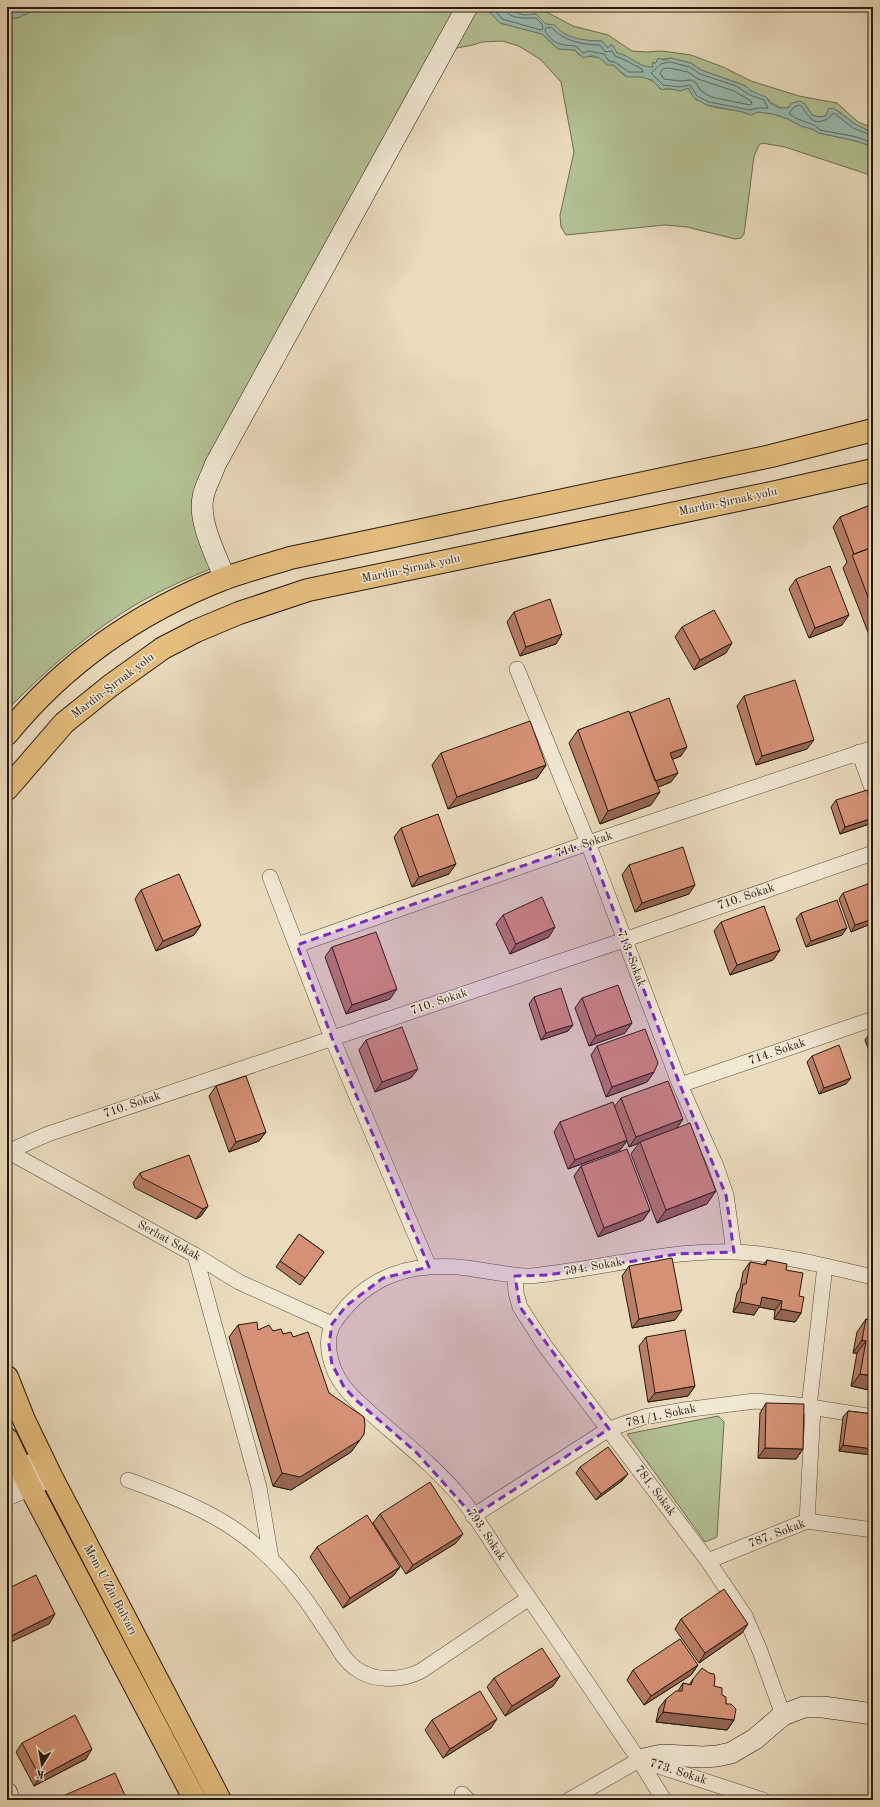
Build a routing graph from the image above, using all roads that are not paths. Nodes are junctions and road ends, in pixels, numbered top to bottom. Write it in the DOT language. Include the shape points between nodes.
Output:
graph roads {
  1 [pos="467,8"];
  2 [pos="873,430"];
  3 [pos="873,470"];
  4 [pos="225,578"];
  5 [pos="517,669"];
  6 [pos="7,734"];
  7 [pos="866,750"];
  8 [pos="7,788"];
  9 [pos="873,791"];
  10 [pos="588,843"];
  11 [pos="873,853"];
  12 [pos="270,877"];
  13 [pos="624,940"];
  14 [pos="297,945"];
  15 [pos="873,1018"];
  16 [pos="332,1038"];
  17 [pos="680,1085"];
  18 [pos="8,1152"];
  19 [pos="734,1252"];
  20 [pos="195,1255"];
  21 [pos="824,1266"];
  22 [pos="429,1267"];
  23 [pos="515,1276"];
  24 [pos="873,1277"];
  25 [pos="332,1324"];
  26 [pos="7,1377"];
  27 [pos="811,1407"];
  28 [pos="873,1417"];
  29 [pos="609,1429"];
  30 [pos="7,1439"];
  31 [pos="47,1468"];
  32 [pos="20,1478"];
  33 [pos="128,1480"];
  34 [pos="7,1495"];
  35 [pos="474,1516"];
  36 [pos="807,1521"];
  37 [pos="873,1530"];
  38 [pos="271,1558"];
  39 [pos="708,1561"];
  40 [pos="529,1598"];
  41 [pos="873,1714"];
  42 [pos="783,1716"];
  43 [pos="639,1760"];
  44 [pos="7,1793"];
  45 [pos="9,1800"];
  46 [pos="195,1800"];
  47 [pos="220,1800"];
  48 [pos="569,1800"];
  49 [pos="664,1800"];
  50 [pos="763,1800"];
  1 -- 4 [label="street" via="216,465 203,497 203,511 204,522"];
  2 -- 4 [label="main road" via="771,456 290,558"];
  3 -- 8 [label="main road, Mardin-Şırnak yolu" via="308,590 239,613 163,648 110,686 64,723"];
  4 -- 6 [label="main road" via="146,615 81,660"];
  5 -- 10 [label="street, 713. Sokak"];
  7 -- 9 [label="street"];
  7 -- 10 [label="street, 711. Sokak"];
  10 -- 13 [label="street, 713. Sokak"];
  10 -- 14 [label="street, 711. Sokak"];
  11 -- 13 [label="street, 710. Sokak"];
  12 -- 14 [label="street"];
  13 -- 16 [label="street, 710. Sokak"];
  13 -- 17 [label="street, 713. Sokak"];
  14 -- 16 [label="street"];
  15 -- 17 [label="street, 714. Sokak"];
  16 -- 18 [label="street, 710. Sokak" via="48,1134"];
  16 -- 22 [label="street"];
  17 -- 19 [label="street, 713. Sokak" via="726,1195"];
  18 -- 20 [label="street, Serhat Sokak"];
  19 -- 21 [label="street, 794. Sokak"];
  19 -- 23 [label="street, 794. Sokak" via="677,1254 548,1275"];
  20 -- 25 [label="street, Serhat Sokak" via="239,1282"];
  20 -- 38 [label="street" via="259,1488"];
  21 -- 24 [label="street, 794. Sokak"];
  21 -- 27 [label="street"];
  22 -- 23 [label="street, 794. Sokak" via="465,1268"];
  22 -- 25 [label="street, 794. Sokak" via="410,1270 372,1283 346,1306"];
  23 -- 29 [label="street, 781. Sokak" via="520,1307"];
  25 -- 35 [label="street, 793. Sokak" via="330,1355 344,1387 417,1453"];
  26 -- 31 [label="main road, Mem U Zin Bulvarı"];
  27 -- 28 [label="street, 781/1. Sokak"];
  27 -- 29 [label="street, 781/1. Sokak" via="772,1402 731,1403 644,1417"];
  27 -- 36 [label="street"];
  29 -- 35 [label="street, 781/1. Sokak"];
  29 -- 39 [label="street, 781. Sokak"];
  30 -- 32 [label="main road, Mem U Zin Bulvarı"];
  31 -- 32 [label="street"];
  31 -- 47 [label="main road, Mem U Zin Bulvarı"];
  32 -- 34 [label="street"];
  32 -- 46 [label="main road, Mem U Zin Bulvarı"];
  33 -- 38 [label="street" via="211,1514 236,1529"];
  35 -- 40 [label="street, 793. Sokak"];
  36 -- 37 [label="street, 787. Sokak"];
  36 -- 39 [label="street, 787. Sokak"];
  38 -- 40 [label="street" via="311,1607 347,1661 355,1669 376,1676 410,1677"];
  39 -- 42 [label="street, 781. Sokak" via="745,1616"];
  40 -- 43 [label="street, 793. Sokak"];
  41 -- 42 [label="street" via="813,1707 796,1709"];
  42 -- 43 [label="street" via="755,1739 731,1753 710,1757 662,1755"];
  43 -- 48 [label="street"];
  43 -- 49 [label="street, 793. Sokak"];
  43 -- 50 [label="street, 773. Sokak"];
  44 -- 45 [label="street"];
}
